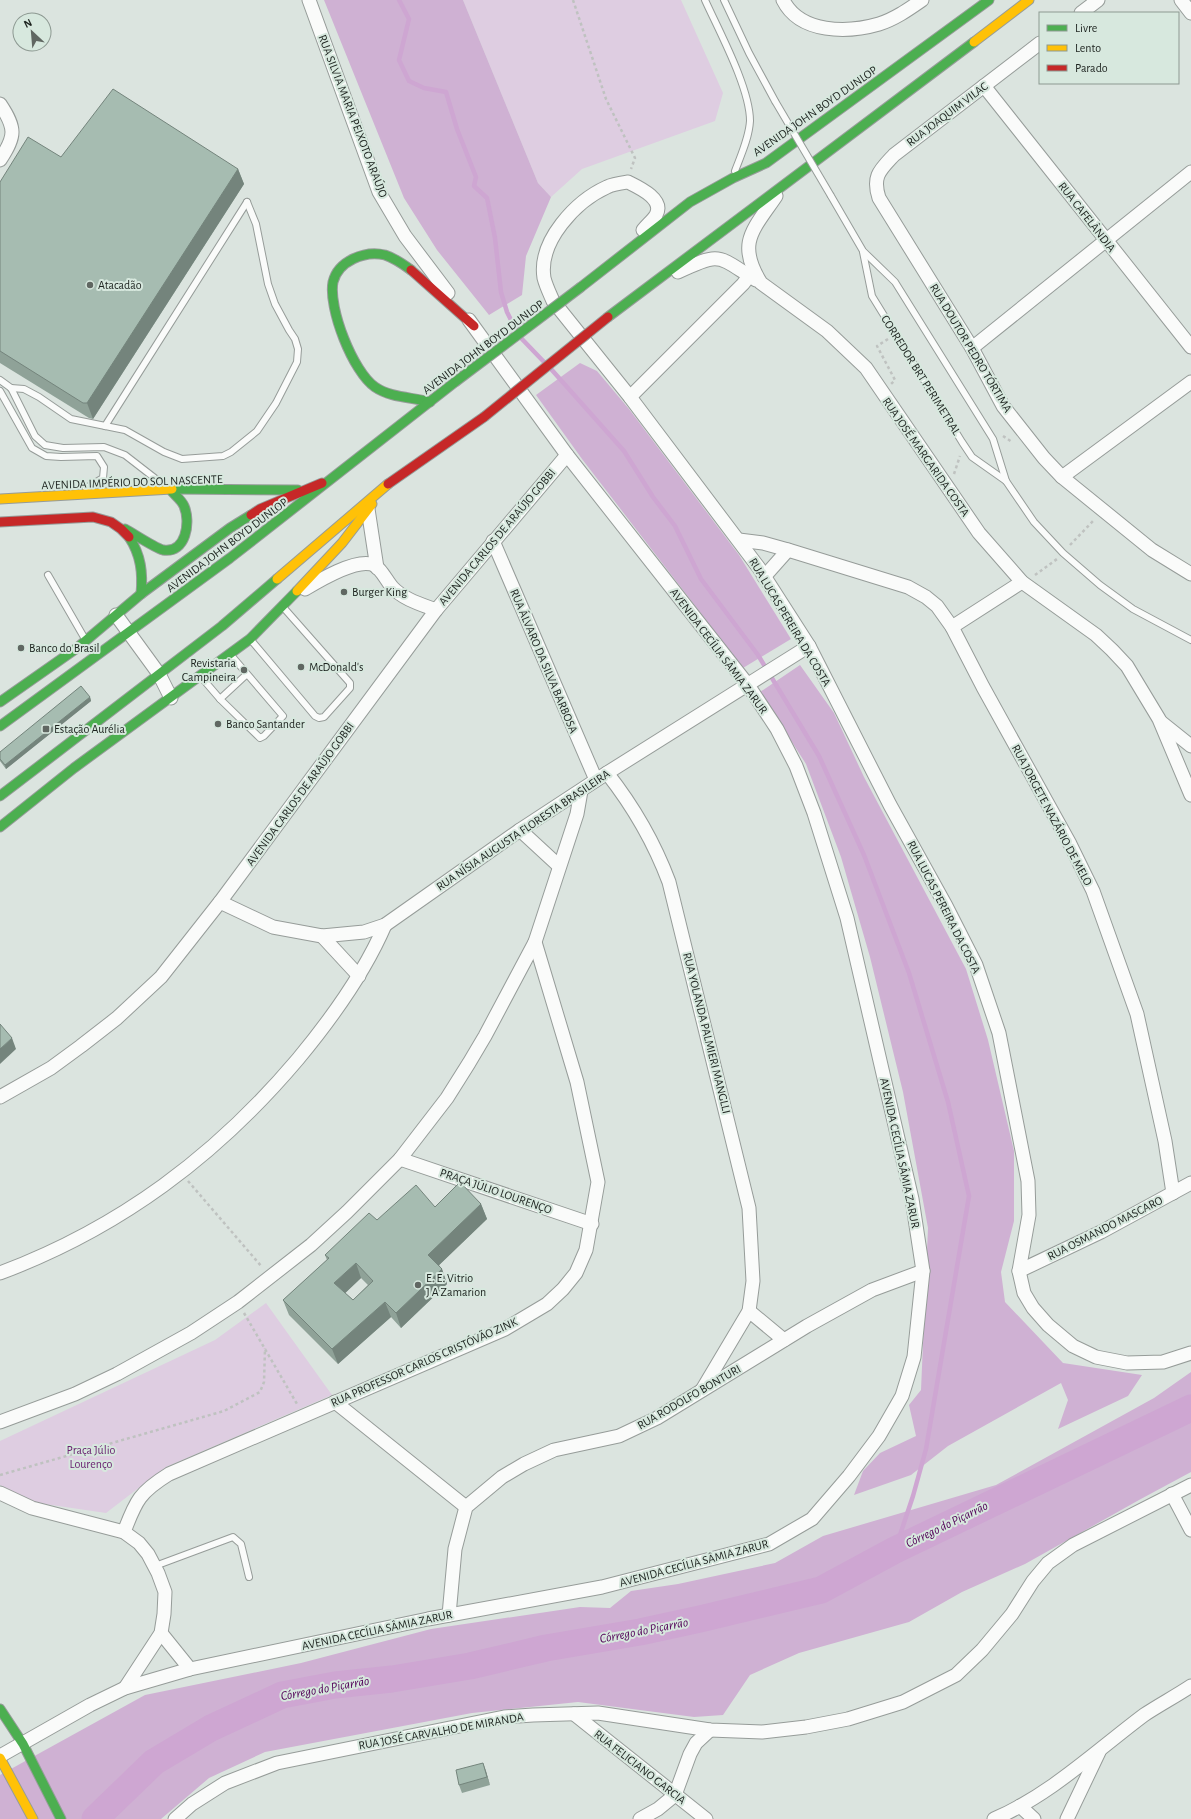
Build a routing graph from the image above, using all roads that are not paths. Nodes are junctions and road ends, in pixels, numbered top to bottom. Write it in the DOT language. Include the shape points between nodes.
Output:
graph roads {
  1 [pos="309,0"];
  2 [pos="704,0"];
  3 [pos="724,0"];
  4 [pos="783,0"];
  5 [pos="922,0"];
  6 [pos="989,0"];
  7 [pos="1029,0"];
  8 [pos="1098,0"];
  9 [pos="1180,0"];
  10 [pos="1082,12"];
  11 [pos="1191,13"];
  12 [pos="1039,44"];
  13 [pos="984,86"];
  14 [pos="0,104"];
  15 [pos="1,159"];
  16 [pos="1191,172"];
  17 [pos="733,178"];
  18 [pos="784,185"];
  19 [pos="879,198"];
  20 [pos="1105,240"];
  21 [pos="863,251"];
  22 [pos="609,265"];
  23 [pos="755,277"];
  24 [pos="643,290"];
  25 [pos="474,326"];
  26 [pos="1191,347"];
  27 [pos="972,348"];
  28 [pos="0,380"];
  29 [pos="1191,382"];
  30 [pos="11,388"];
  31 [pos="0,391"];
  32 [pos="630,397"];
  33 [pos="430,402"];
  34 [pos="104,426"];
  35 [pos="567,455"];
  36 [pos="1062,477"];
  37 [pos="334,479"];
  38 [pos="1006,481"];
  39 [pos="385,486"];
  40 [pos="170,490"];
  41 [pos="305,490"];
  42 [pos="69,496"];
  43 [pos="0,499"];
  44 [pos="368,509"];
  45 [pos="0,522"];
  46 [pos="116,525"];
  47 [pos="739,540"];
  48 [pos="493,542"];
  49 [pos="788,550"];
  50 [pos="377,568"];
  51 [pos="1189,571"];
  52 [pos="48,575"];
  53 [pos="764,577"];
  54 [pos="1022,582"];
  55 [pos="140,594"];
  56 [pos="292,597"];
  57 [pos="282,606"];
  58 [pos="436,610"];
  59 [pos="116,615"];
  60 [pos="952,627"];
  61 [pos="130,633"];
  62 [pos="250,639"];
  63 [pos="1191,640"];
  64 [pos="86,641"];
  65 [pos="809,646"];
  66 [pos="229,653"];
  67 [pos="160,674"];
  68 [pos="247,674"];
  69 [pos="201,676"];
  70 [pos="753,682"];
  71 [pos="171,698"];
  72 [pos="220,699"];
  73 [pos="0,702"];
  74 [pos="1158,720"];
  75 [pos="0,726"];
  76 [pos="1191,746"];
  77 [pos="1191,752"];
  78 [pos="1176,759"];
  79 [pos="601,776"];
  80 [pos="581,791"];
  81 [pos="1191,795"];
  82 [pos="0,796"];
  83 [pos="0,827"];
  84 [pos="520,830"];
  85 [pos="559,866"];
  86 [pos="220,902"];
  87 [pos="385,925"];
  88 [pos="322,936"];
  89 [pos="535,942"];
  90 [pos="359,976"];
  91 [pos="0,1097"];
  92 [pos="400,1159"];
  93 [pos="1191,1183"];
  94 [pos="1173,1193"];
  95 [pos="592,1224"];
  96 [pos="922,1271"];
  97 [pos="1019,1271"];
  98 [pos="0,1273"];
  99 [pos="749,1311"];
  100 [pos="784,1340"];
  101 [pos="1191,1353"];
  102 [pos="702,1390"];
  103 [pos="335,1402"];
  104 [pos="0,1422"];
  105 [pos="1191,1485"];
  106 [pos="0,1493"];
  107 [pos="1172,1494"];
  108 [pos="466,1507"];
  109 [pos="1191,1530"];
  110 [pos="124,1532"];
  111 [pos="155,1566"];
  112 [pos="248,1577"];
  113 [pos="449,1615"];
  114 [pos="161,1633"];
  115 [pos="190,1669"];
  116 [pos="1191,1686"];
  117 [pos="125,1688"];
  118 [pos="0,1709"];
  119 [pos="574,1714"];
  120 [pos="710,1730"];
  121 [pos="23,1744"];
  122 [pos="1099,1751"];
  123 [pos="0,1757"];
  124 [pos="675,1795"];
  125 [pos="1020,1806"];
  126 [pos="33,1819"];
  127 [pos="61,1819"];
  128 [pos="175,1819"];
  129 [pos="640,1819"];
  130 [pos="706,1819"];
  131 [pos="994,1819"];
  132 [pos="1034,1819"];
  133 [pos="1067,1819"];
  1 -- 25 [label="street, RUA SILVIA MARIA PEIXOTO ARAÚJO" via="379,192 405,236"];
  2 -- 17 [label="lane" via="745,90 748,106 750,121 747,139"];
  3 -- 21 [label="lane, CORREDOR BRT PERIMETRAL, bridge" via="775,101"];
  4 -- 5 [label="street" via="796,16 810,24 828,29 880,24"];
  6 -- 17 [label="main road, AVENIDA JOHN BOYD DUNLOP" via="766,163"];
  7 -- 18 [label="main road"];
  8 -- 10 [label="street"];
  9 -- 11 [label="street"];
  12 -- 13 [label="street, RUA JOAQUIM VILAC"];
  13 -- 19 [label="street, RUA JOAQUIM VILAC" via="894,155 876,178"];
  13 -- 20 [label="street, RUA CAFELÂNDIA"];
  14 -- 15 [label="street" via="12,126 11,141"];
  16 -- 20 [label="street"];
  17 -- 22 [label="main road, AVENIDA JOHN BOYD DUNLOP" via="690,202"];
  18 -- 23 [label="street" via="752,231 748,253"];
  18 -- 24 [label="main road"];
  19 -- 27 [label="street, RUA DOUTOR PEDRO TÓRTIMA"];
  20 -- 26 [label="street, RUA CAFELÂNDIA"];
  20 -- 27 [label="street"];
  21 -- 38 [label="lane, CORREDOR BRT PERIMETRAL" via="895,282 993,439"];
  21 -- 38 [label="lane, CORREDOR BRT PERIMETRAL" via="872,296 958,435 972,457"];
  22 -- 32 [label="street, RUA LUCAS PEREIRA DA COSTA" via="656,215 658,209 647,192 628,182 608,186 583,202 564,219 550,244 544,266 544,278 553,301"];
  22 -- 33 [label="main road, AVENIDA JOHN BOYD DUNLOP, bridge"];
  23 -- 24 [label="street, RUA JOSÉ MARGARIDA COSTA" via="719,258 705,260"];
  23 -- 32 [label="street"];
  23 -- 54 [label="street, RUA JOSÉ MARGARIDA COSTA" via="827,331 866,368 979,533"];
  24 -- 39 [label="main road, bridge" via="484,417"];
  25 -- 33 [label="main road" via="404,265 387,256 374,254 354,258 338,271 333,282 332,295 336,318 363,376 387,393"];
  25 -- 35 [label="street, AVENIDA CECÍLIA SÂMIA ZARUR"];
  27 -- 36 [label="street, RUA DOUTOR PEDRO TÓRTIMA" via="1003,406"];
  28 -- 30 [label="lane"];
  29 -- 36 [label="street"];
  30 -- 34 [label="lane" via="24,388 71,419"];
  30 -- 40 [label="lane" via="35,436 45,445 63,448 104,447 125,455"];
  31 -- 42 [label="lane" via="32,448 46,456 98,456 104,467 103,478"];
  32 -- 47 [label="street, RUA LUCAS PEREIRA DA COSTA"];
  33 -- 37 [label="main road, AVENIDA JOHN BOYD DUNLOP"];
  34 -- 34 [label="lane" via="247,202 256,224 268,284 275,304 298,349 297,362 276,403 258,431 223,456 182,459 125,430"];
  35 -- 48 [label="street, AVENIDA CARLOS DE ARAÚJO GOBBI"];
  35 -- 70 [label="street, AVENIDA CECÍLIA SÂMIA ZARUR"];
  36 -- 51 [label="street, RUA DOUTOR PEDRO TÓRTIMA" via="1152,550"];
  37 -- 41 [label="main road, AVENIDA IMPÉRIO DO SOL NASCENTE"];
  37 -- 61 [label="main road, AVENIDA JOHN BOYD DUNLOP"];
  38 -- 63 [label="lane, CORREDOR BRT PERIMETRAL" via="1034,522 1063,553 1100,585 1133,609"];
  39 -- 44 [label="main road"];
  39 -- 67 [label="main road" via="222,626"];
  40 -- 41 [label="main road, AVENIDA IMPÉRIO DO SOL NASCENTE"];
  40 -- 42 [label="main road, AVENIDA IMPÉRIO DO SOL NASCENTE"];
  40 -- 46 [label="main road" via="184,506 187,521 184,538 177,547 167,551 154,547 140,536"];
  41 -- 55 [label="main road" via="260,509"];
  42 -- 43 [label="main road, AVENIDA IMPÉRIO DO SOL NASCENTE"];
  44 -- 50 [label="street"];
  44 -- 56 [label="main road" via="342,543"];
  45 -- 46 [label="main road" via="83,517 98,518"];
  46 -- 55 [label="main road" via="136,547 143,575"];
  47 -- 49 [label="street, RUA JORGETE NAZÁRIO DE MELO"];
  47 -- 53 [label="street, RUA LUCAS PEREIRA DA COSTA"];
  48 -- 58 [label="street, AVENIDA CARLOS DE ARAÚJO GOBBI"];
  48 -- 79 [label="street, RUA ÁLVARO DA SILVA BARBOSA"];
  49 -- 53 [label="street"];
  49 -- 60 [label="street, RUA JORGETE NAZÁRIO DE MELO" via="908,587 937,606"];
  50 -- 56 [label="street" via="371,564 352,566 329,574"];
  50 -- 58 [label="street" via="399,592"];
  52 -- 64 [label="lane"];
  53 -- 65 [label="street, RUA LUCAS PEREIRA DA COSTA"];
  54 -- 60 [label="street"];
  54 -- 74 [label="street, RUA JOSÉ MARGARIDA COSTA" via="1091,631 1112,650 1127,666"];
  55 -- 59 [label="main road"];
  56 -- 57 [label="main road"];
  57 -- 62 [label="main road"];
  57 -- 62 [label="lane" via="350,683 350,688 324,717 315,716"];
  58 -- 86 [label="street, AVENIDA CARLOS DE ARAÚJO GOBBI"];
  59 -- 61 [label="street"];
  59 -- 64 [label="main road"];
  60 -- 94 [label="street, RUA JORGETE NAZÁRIO DE MELO" via="1093,891 1137,1014 1165,1141"];
  61 -- 67 [label="street"];
  61 -- 75 [label="main road, AVENIDA JOHN BOYD DUNLOP"];
  62 -- 66 [label="main road"];
  64 -- 73 [label="main road"];
  65 -- 70 [label="street, RUA NÍSIA AUGUSTA FLORESTA BRASILEIRA"];
  65 -- 97 [label="street, RUA LUCAS PEREIRA DA COSTA" via="976,965 1000,1033 1028,1181 1028,1215"];
  66 -- 68 [label="lane"];
  66 -- 69 [label="main road"];
  67 -- 71 [label="street"];
  67 -- 82 [label="main road"];
  68 -- 72 [label="lane"];
  68 -- 72 [label="lane" via="283,716 264,736 257,736"];
  69 -- 71 [label="main road"];
  69 -- 72 [label="lane"];
  70 -- 79 [label="street, RUA NÍSIA AUGUSTA FLORESTA BRASILEIRA"];
  70 -- 96 [label="street, AVENIDA CECÍLIA SÂMIA ZARUR" via="796,766 814,813 847,918 912,1198"];
  71 -- 83 [label="main road" via="74,768"];
  74 -- 76 [label="street, RUA JOSÉ MARGARIDA COSTA"];
  74 -- 78 [label="street, RUA JOSÉ MARGARIDA COSTA"];
  77 -- 78 [label="street"];
  78 -- 81 [label="street, RUA JOSÉ MARGARIDA COSTA"];
  79 -- 80 [label="street, RUA NÍSIA AUGUSTA FLORESTA BRASILEIRA"];
  79 -- 99 [label="street, RUA YOLANDA PALMIERI MANGLLI" via="620,790 648,834 669,882 749,1208 752,1281"];
  80 -- 84 [label="street, RUA NÍSIA AUGUSTA FLORESTA BRASILEIRA"];
  80 -- 85 [label="street" via="578,814"];
  84 -- 85 [label="street"];
  84 -- 87 [label="street, RUA NÍSIA AUGUSTA FLORESTA BRASILEIRA"];
  85 -- 89 [label="street"];
  86 -- 88 [label="street, RUA NÍSIA AUGUSTA FLORESTA BRASILEIRA" via="273,927"];
  86 -- 91 [label="street, AVENIDA CARLOS DE ARAÚJO GOBBI" via="161,977 117,1018 51,1068"];
  87 -- 88 [label="street, RUA NÍSIA AUGUSTA FLORESTA BRASILEIRA" via="364,932"];
  87 -- 90 [label="street" via="373,954"];
  88 -- 90 [label="street"];
  89 -- 92 [label="street" via="486,1036 447,1098"];
  89 -- 95 [label="street, RUA PROFESSOR CARLOS CRISTÓVÃO ZINK" via="577,1082 598,1182"];
  90 -- 98 [label="street" via="312,1042 280,1079 224,1137 182,1173 83,1236"];
  92 -- 95 [label="street, PRAÇA JÚLIO LOURENÇO"];
  92 -- 104 [label="street" via="347,1212 271,1277 191,1333 75,1394"];
  93 -- 94 [label="street, RUA OSMANDO MASCARO"];
  94 -- 97 [label="street, RUA OSMANDO MASCARO" via="1101,1232"];
  95 -- 103 [label="street, RUA PROFESSOR CARLOS CRISTÓVÃO ZINK" via="586,1250 576,1273 547,1304 505,1329"];
  96 -- 100 [label="street, RUA RODOLFO BONTURI" via="872,1290"];
  96 -- 113 [label="street, AVENIDA CECÍLIA SÂMIA ZARUR" via="914,1357 902,1396 879,1436 812,1519 769,1544 720,1557 602,1587"];
  97 -- 101 [label="street" via="1024,1293 1048,1325 1073,1346 1096,1358 1127,1364 1163,1362"];
  99 -- 100 [label="street"];
  99 -- 102 [label="street, RUA YOLANDA PALMIERI MANGLLI"];
  100 -- 102 [label="street, RUA RODOLFO BONTURI"];
  102 -- 108 [label="street, RUA RODOLFO BONTURI" via="657,1418 619,1436 554,1450 524,1464 484,1490"];
  103 -- 108 [label="street"];
  103 -- 110 [label="street, RUA PROFESSOR CARLOS CRISTÓVÃO ZINK" via="169,1474 150,1485 139,1498"];
  105 -- 107 [label="street, RUA JOSÉ CARVALHO DE MIRANDA"];
  106 -- 110 [label="street" via="32,1508"];
  107 -- 109 [label="street"];
  107 -- 120 [label="street, RUA JOSÉ CARVALHO DE MIRANDA" via="1072,1545 1048,1563 1033,1580 1012,1614 982,1650 956,1675 932,1689 904,1702 848,1719 806,1727 762,1732"];
  108 -- 113 [label="street" via="455,1549"];
  110 -- 111 [label="street" via="139,1543"];
  111 -- 112 [label="lane" via="233,1537 240,1544"];
  111 -- 114 [label="street" via="165,1592"];
  113 -- 115 [label="street, AVENIDA CECÍLIA SÂMIA ZARUR"];
  114 -- 115 [label="street"];
  114 -- 117 [label="street"];
  115 -- 117 [label="street, AVENIDA CECÍLIA SÂMIA ZARUR"];
  116 -- 122 [label="street" via="1146,1715"];
  117 -- 121 [label="street, AVENIDA CECÍLIA SÂMIA ZARUR"];
  118 -- 121 [label="main road"];
  119 -- 120 [label="street, RUA JOSÉ CARVALHO DE MIRANDA" via="598,1713"];
  119 -- 124 [label="street, RUA FELICIANO GARCIA"];
  119 -- 128 [label="street, RUA JOSÉ CARVALHO DE MIRANDA" via="504,1717 277,1763 225,1783 192,1804"];
  120 -- 124 [label="street" via="702,1736 690,1754"];
  121 -- 123 [label="street, AVENIDA CECÍLIA SÂMIA ZARUR"];
  121 -- 127 [label="main road"];
  122 -- 125 [label="street"];
  122 -- 133 [label="street"];
  123 -- 126 [label="main road"];
  124 -- 129 [label="street"];
  124 -- 130 [label="street, RUA FELICIANO GARCIA"];
  125 -- 131 [label="street"];
  125 -- 132 [label="street"];
}
